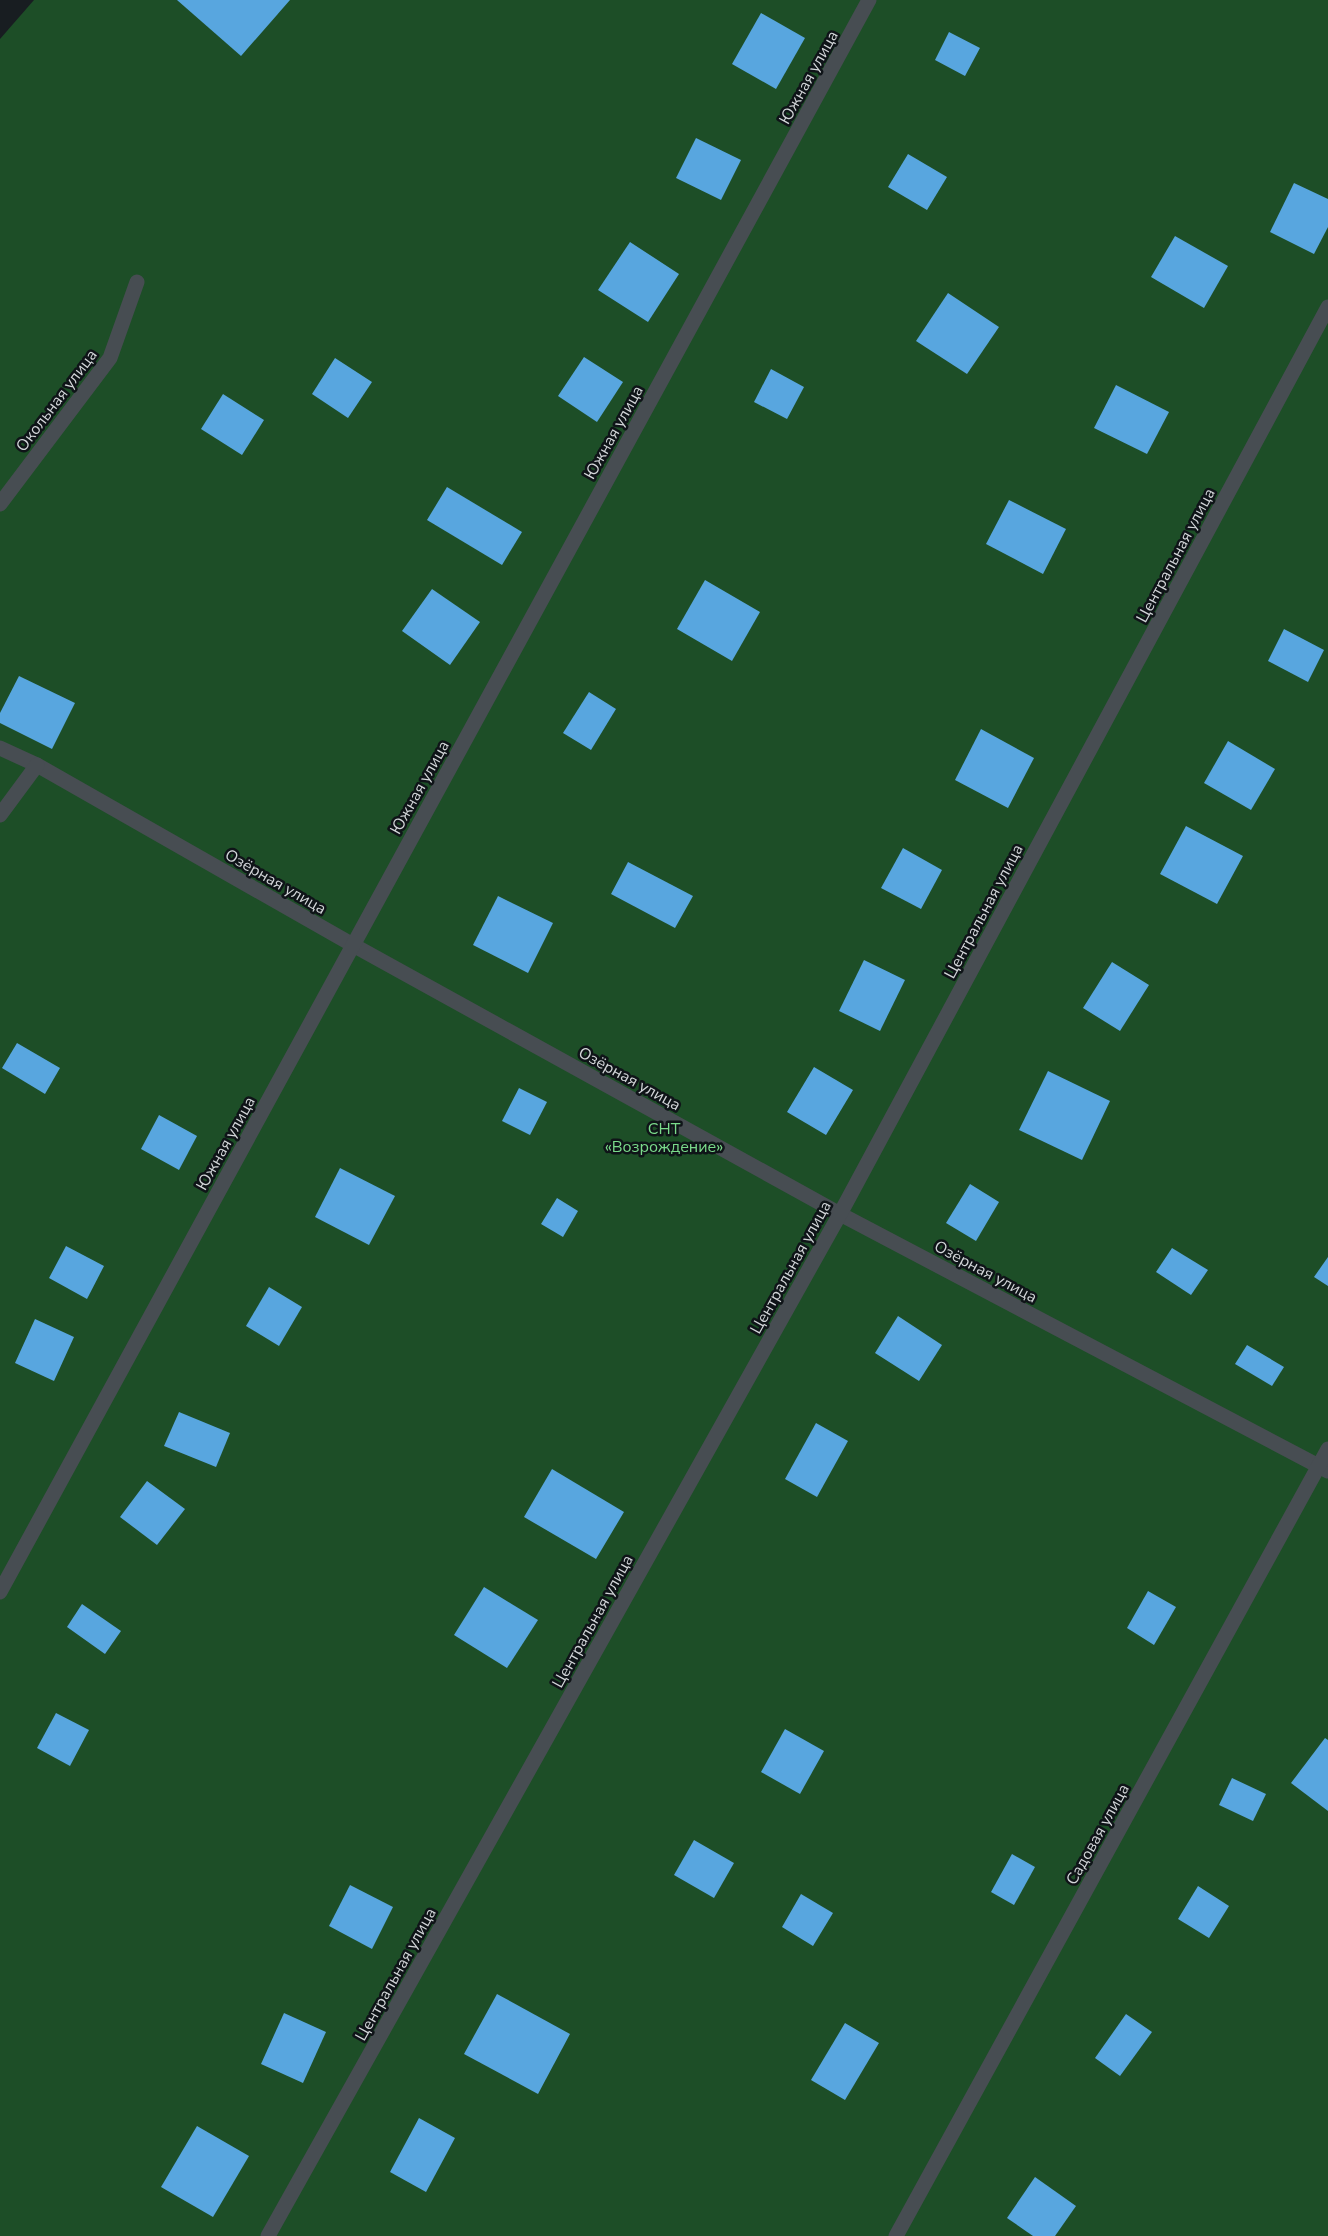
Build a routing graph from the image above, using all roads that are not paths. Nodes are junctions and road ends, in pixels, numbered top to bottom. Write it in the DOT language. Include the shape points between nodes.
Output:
graph roads {
  1 [pos="869,0"];
  2 [pos="137,282"];
  3 [pos="1328,307"];
  4 [pos="0,504"];
  5 [pos="0,748"];
  6 [pos="37,766"];
  7 [pos="0,814"];
  8 [pos="353,945"];
  9 [pos="840,1214"];
  10 [pos="1328,1449"];
  11 [pos="1323,1468"];
  12 [pos="0,1592"];
  13 [pos="268,2236"];
  14 [pos="896,2236"];
  1 -- 8 [label="street, Южная улица"];
  2 -- 4 [label="street, Окольная улица" via="110,358"];
  3 -- 9 [label="street, Центральная улица"];
  5 -- 6 [label="street, Озёрная улица"];
  6 -- 7 [label="street"];
  6 -- 8 [label="street, Озёрная улица"];
  8 -- 9 [label="street, Озёрная улица"];
  8 -- 12 [label="street, Южная улица"];
  9 -- 11 [label="street, Озёрная улица"];
  9 -- 13 [label="street, Центральная улица"];
  10 -- 11 [label="street, Садовая улица"];
  11 -- 14 [label="street, Садовая улица"];
}
